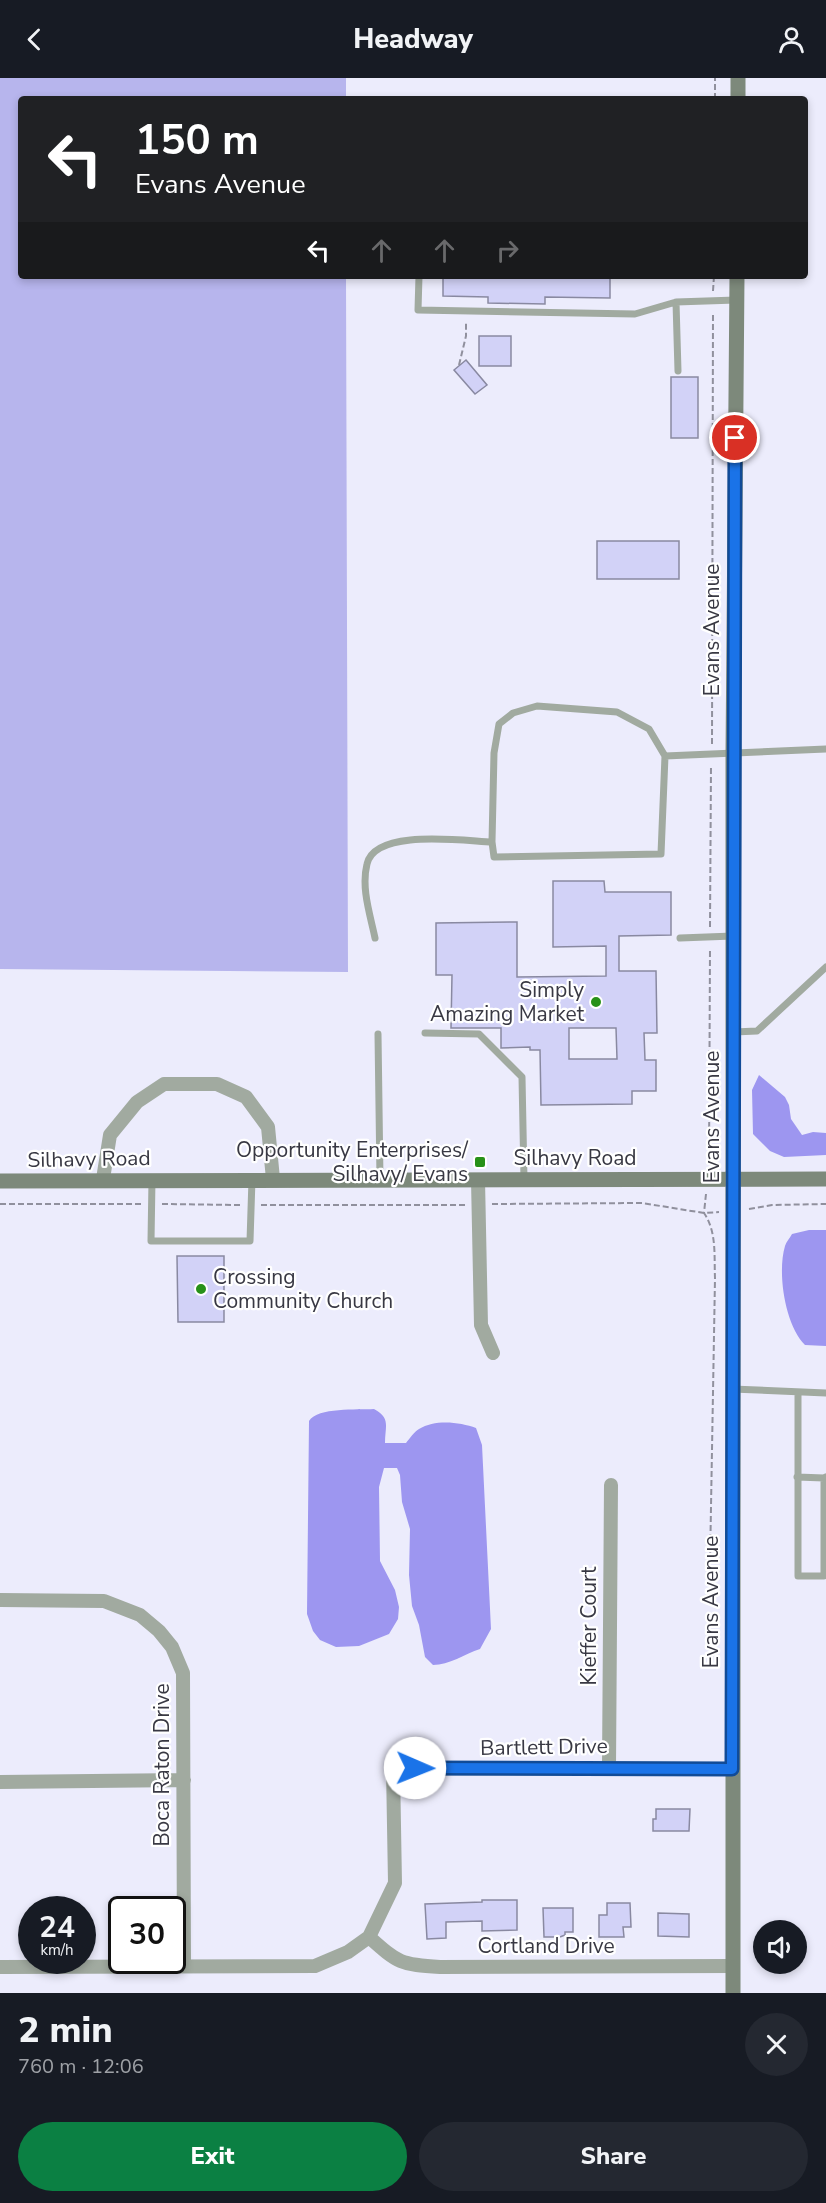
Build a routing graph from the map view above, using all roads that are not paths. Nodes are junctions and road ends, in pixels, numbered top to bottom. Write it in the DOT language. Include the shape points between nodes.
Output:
graph roads {
  1 [pos="738,78"];
  2 [pos="738,96"];
  3 [pos="419,279"];
  4 [pos="737,279"];
  5 [pos="736,300"];
  6 [pos="676,302"];
  7 [pos="678,371"];
  8 [pos="826,749"];
  9 [pos="733,754"];
  10 [pos="665,756"];
  11 [pos="492,842"];
  12 [pos="733,936"];
  13 [pos="375,938"];
  14 [pos="680,938"];
  15 [pos="826,967"];
  16 [pos="733,1032"];
  17 [pos="425,1033"];
  18 [pos="378,1034"];
  19 [pos="104,1179"];
  20 [pos="152,1179"];
  21 [pos="252,1179"];
  22 [pos="273,1179"];
  23 [pos="380,1179"];
  24 [pos="524,1179"];
  25 [pos="733,1179"];
  26 [pos="826,1179"];
  27 [pos="478,1180"];
  28 [pos="0,1181"];
  29 [pos="493,1353"];
  30 [pos="732,1389"];
  31 [pos="798,1392"];
  32 [pos="826,1393"];
  33 [pos="797,1477"];
  34 [pos="825,1478"];
  35 [pos="611,1485"];
  36 [pos="0,1600"];
  37 [pos="609,1767"];
  38 [pos="732,1769"];
  39 [pos="184,1780"];
  40 [pos="0,1782"];
  41 [pos="184,1896"];
  42 [pos="369,1937"];
  43 [pos="186,1965"];
  44 [pos="108,1966"];
  45 [pos="733,1966"];
  46 [pos="0,1967"];
  47 [pos="733,1993"];
  1 -- 2 [label="street"];
  3 -- 6 [label="lane" via="418,310 635,314"];
  4 -- 5 [label="street, Evans Avenue"];
  5 -- 6 [label="lane"];
  5 -- 9 [label="street, Evans Avenue"];
  6 -- 7 [label="lane"];
  8 -- 9 [label="lane"];
  9 -- 10 [label="lane"];
  9 -- 12 [label="street, Evans Avenue"];
  10 -- 11 [label="lane" via="661,854 494,858"];
  10 -- 11 [label="lane" via="649,729 617,712 537,706 513,713 499,724 494,753"];
  11 -- 13 [label="lane" via="404,839 382,845 367,861 365,883"];
  12 -- 14 [label="lane"];
  12 -- 16 [label="street, Evans Avenue"];
  15 -- 16 [label="lane" via="757,1031"];
  16 -- 25 [label="street, Evans Avenue"];
  17 -- 24 [label="lane" via="479,1034 522,1077"];
  18 -- 23 [label="lane"];
  19 -- 20 [label="street, Silhavy Road"];
  19 -- 22 [label="street" via="110,1135 137,1102 164,1084 217,1084 246,1097 268,1127"];
  19 -- 28 [label="street, Silhavy Road"];
  20 -- 21 [label="street, Silhavy Road"];
  20 -- 21 [label="lane" via="151,1241 250,1241"];
  21 -- 22 [label="street, Silhavy Road"];
  22 -- 23 [label="street, Silhavy Road"];
  23 -- 27 [label="street, Silhavy Road"];
  24 -- 25 [label="street, Silhavy Road"];
  24 -- 27 [label="street, Silhavy Road"];
  25 -- 26 [label="street, Silhavy Road"];
  25 -- 30 [label="street, Evans Avenue"];
  27 -- 29 [label="street" via="481,1325"];
  30 -- 31 [label="lane"];
  30 -- 38 [label="street, Evans Avenue"];
  31 -- 32 [label="lane"];
  31 -- 33 [label="lane"];
  33 -- 34 [label="lane"];
  33 -- 34 [label="lane" via="798,1576 824,1576"];
  35 -- 37 [label="street, Kieffer Court"];
  36 -- 39 [label="street, Boca Raton Drive" via="104,1601 140,1615 159,1631 172,1647 183,1673"];
  37 -- 38 [label="street, Bartlett Drive"];
  37 -- 42 [label="street, Bartlett Drive" via="393,1768 395,1883"];
  38 -- 45 [label="street, Evans Avenue"];
  39 -- 40 [label="street"];
  39 -- 41 [label="street, Boca Raton Drive"];
  42 -- 43 [label="street" via="348,1952 315,1966"];
  42 -- 45 [label="street, Cortland Drive" via="393,1959 412,1965"];
  44 -- 46 [label="street"];
  45 -- 47 [label="street, Evans Avenue"];
}
